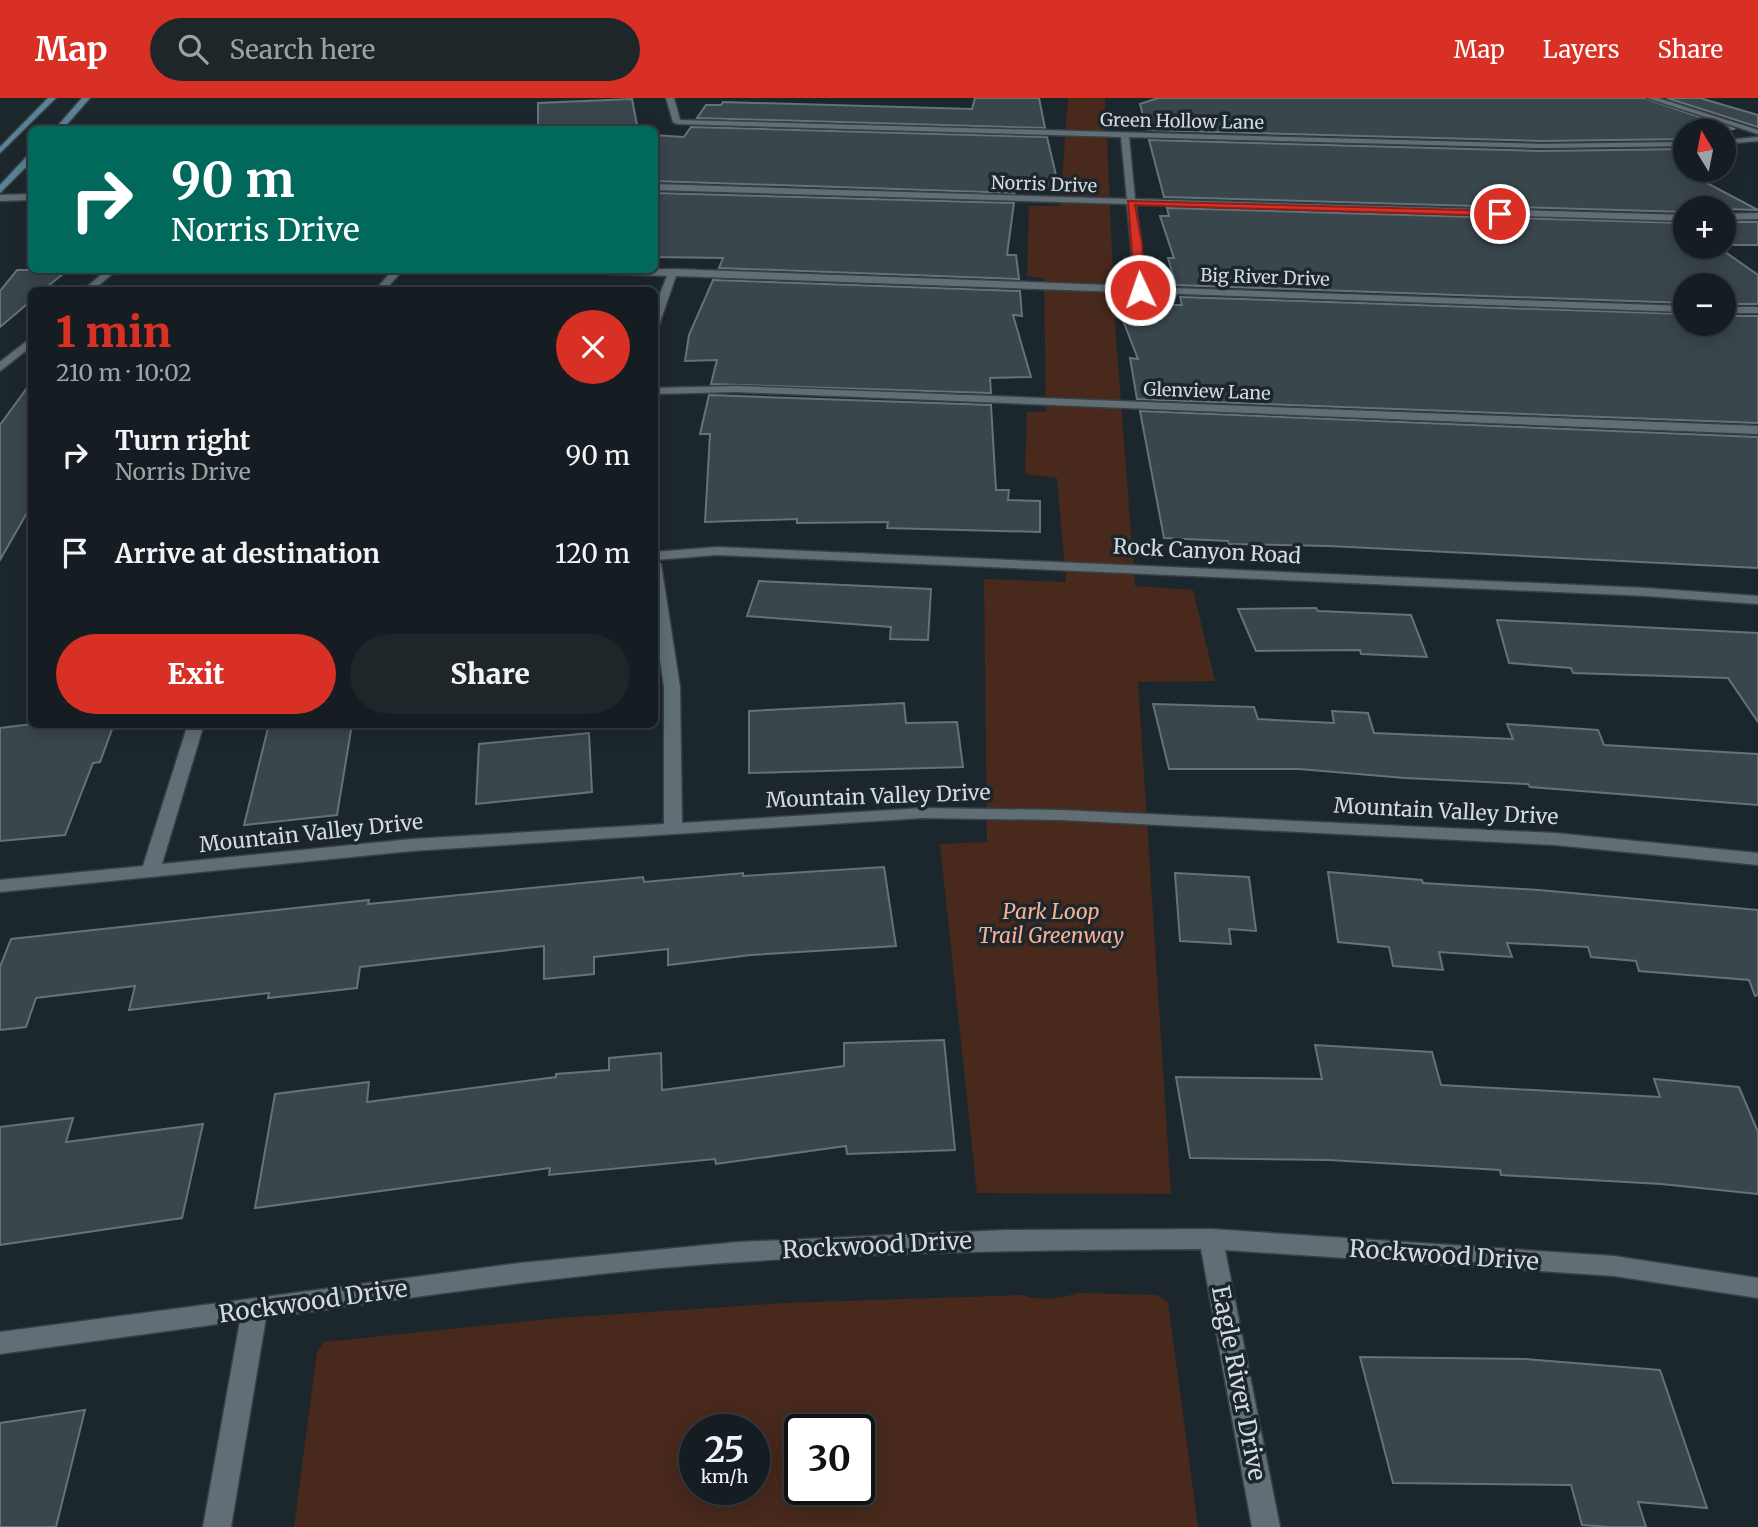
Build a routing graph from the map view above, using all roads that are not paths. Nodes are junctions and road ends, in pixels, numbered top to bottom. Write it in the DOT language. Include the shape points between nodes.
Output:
graph roads {
  1 [pos="52,98"];
  2 [pos="86,98"];
  3 [pos="670,98"];
  4 [pos="1651,98"];
  5 [pos="61,126"];
  6 [pos="1758,132"];
  7 [pos="28,133"];
  8 [pos="0,134"];
  9 [pos="17,134"];
  10 [pos="1125,136"];
  11 [pos="1758,139"];
  12 [pos="1736,141"];
  13 [pos="1673,144"];
  14 [pos="0,151"];
  15 [pos="28,160"];
  16 [pos="658,187"];
  17 [pos="0,190"];
  18 [pos="28,197"];
  19 [pos="0,198"];
  20 [pos="1131,202"];
  21 [pos="1758,216"];
  22 [pos="1736,217"];
  23 [pos="1673,218"];
  24 [pos="658,272"];
  25 [pos="673,272"];
  26 [pos="108,273"];
  27 [pos="395,273"];
  28 [pos="92,287"];
  29 [pos="383,287"];
  30 [pos="1140,290"];
  31 [pos="1673,309"];
  32 [pos="1736,310"];
  33 [pos="1758,310"];
  34 [pos="658,314"];
  35 [pos="28,344"];
  36 [pos="0,368"];
  37 [pos="658,391"];
  38 [pos="1758,430"];
  39 [pos="658,555"];
  40 [pos="658,591"];
  41 [pos="1758,600"];
  42 [pos="195,728"];
  43 [pos="673,830"];
  44 [pos="1758,859"];
  45 [pos="152,871"];
  46 [pos="0,886"];
  47 [pos="1211,1239"];
  48 [pos="1758,1288"];
  49 [pos="255,1309"];
  50 [pos="0,1343"];
  51 [pos="217,1527"];
  52 [pos="1266,1527"];
  1 -- 9 [label="main road"];
  2 -- 5 [label="main road"];
  3 -- 10 [label="street, Green Hollow Lane" via="677,122"];
  4 -- 6 [label="street"];
  7 -- 9 [label="main road"];
  8 -- 9 [label="main road"];
  9 -- 14 [label="main road"];
  10 -- 13 [label="street, Green Hollow Lane" via="1541,146"];
  10 -- 20 [label="street"];
  11 -- 12 [label="street"];
  15 -- 17 [label="main road"];
  16 -- 20 [label="street, Norris Drive"];
  18 -- 19 [label="street"];
  20 -- 23 [label="street, Norris Drive"];
  20 -- 30 [label="street"];
  21 -- 22 [label="street"];
  24 -- 25 [label="street, Big River Drive"];
  25 -- 30 [label="street, Big River Drive"];
  25 -- 34 [label="street"];
  26 -- 28 [label="street"];
  27 -- 29 [label="street"];
  30 -- 31 [label="street, Big River Drive"];
  32 -- 33 [label="street"];
  35 -- 36 [label="street"];
  37 -- 38 [label="street, Glenview Lane" via="736,389"];
  39 -- 41 [label="street, Rock Canyon Road" via="716,551"];
  40 -- 43 [label="street" via="672,687"];
  42 -- 45 [label="street"];
  43 -- 44 [label="street, Mountain Valley Drive" via="923,813 1061,815 1541,839"];
  43 -- 45 [label="street, Mountain Valley Drive" via="412,845"];
  45 -- 46 [label="street, Mountain Valley Drive"];
  47 -- 48 [label="street, Rockwood Drive" via="1614,1266"];
  47 -- 49 [label="street, Rockwood Drive" via="1006,1240 737,1252 520,1273"];
  47 -- 52 [label="street, Eagle River Drive"];
  49 -- 50 [label="street, Rockwood Drive"];
  49 -- 51 [label="street"];
}
